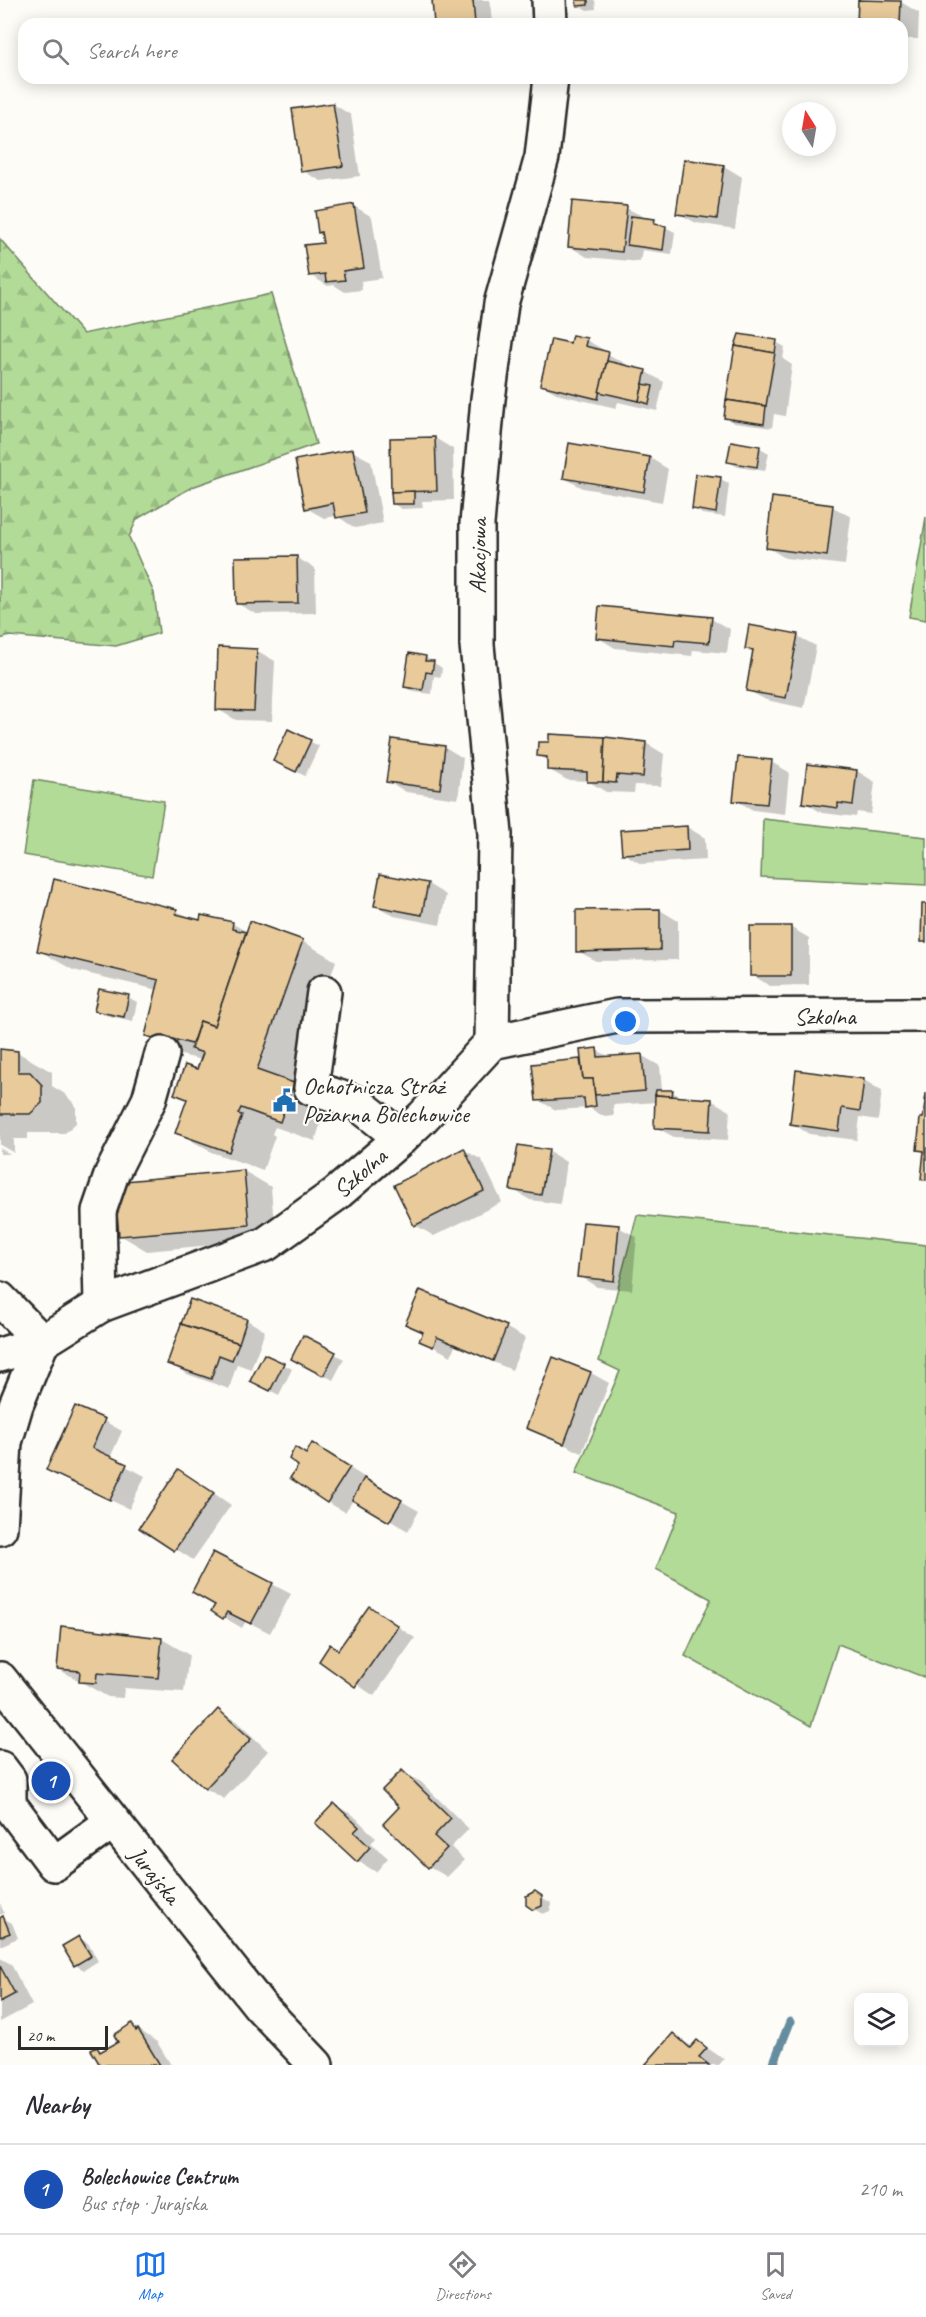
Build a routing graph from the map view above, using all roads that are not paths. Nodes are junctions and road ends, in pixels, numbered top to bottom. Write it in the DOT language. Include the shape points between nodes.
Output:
graph roads {
  1 [pos="549,0"];
  2 [pos="550,18"];
  3 [pos="551,84"];
  4 [pos="324,992"];
  5 [pos="926,1016"];
  6 [pos="492,1041"];
  7 [pos="162,1054"];
  8 [pos="401,1138"];
  9 [pos="0,1299"];
  10 [pos="101,1305"];
  11 [pos="42,1342"];
  12 [pos="0,1355"];
  13 [pos="0,1528"];
  14 [pos="0,1679"];
  15 [pos="0,1768"];
  16 [pos="112,1822"];
  17 [pos="316,2065"];
  1 -- 2 [label="street"];
  3 -- 6 [label="street, Akacjowa" via="542,157 501,304 477,524 477,645 495,834"];
  4 -- 8 [label="street" via="311,1088 357,1103"];
  5 -- 6 [label="street, Szkolna" via="617,1016"];
  6 -- 8 [label="street, Szkolna"];
  7 -- 10 [label="street" via="149,1100 112,1173 99,1211"];
  8 -- 10 [label="street, Szkolna" via="336,1194 266,1244"];
  9 -- 11 [label="street"];
  10 -- 11 [label="street, Szkolna"];
  11 -- 12 [label="street, Szkolna"];
  11 -- 13 [label="street" via="5,1442"];
  14 -- 16 [label="street, Jurajska"];
  15 -- 16 [label="street" via="9,1780 9,1804 54,1864"];
  16 -- 17 [label="street, Jurajska" via="260,2006"];
}
